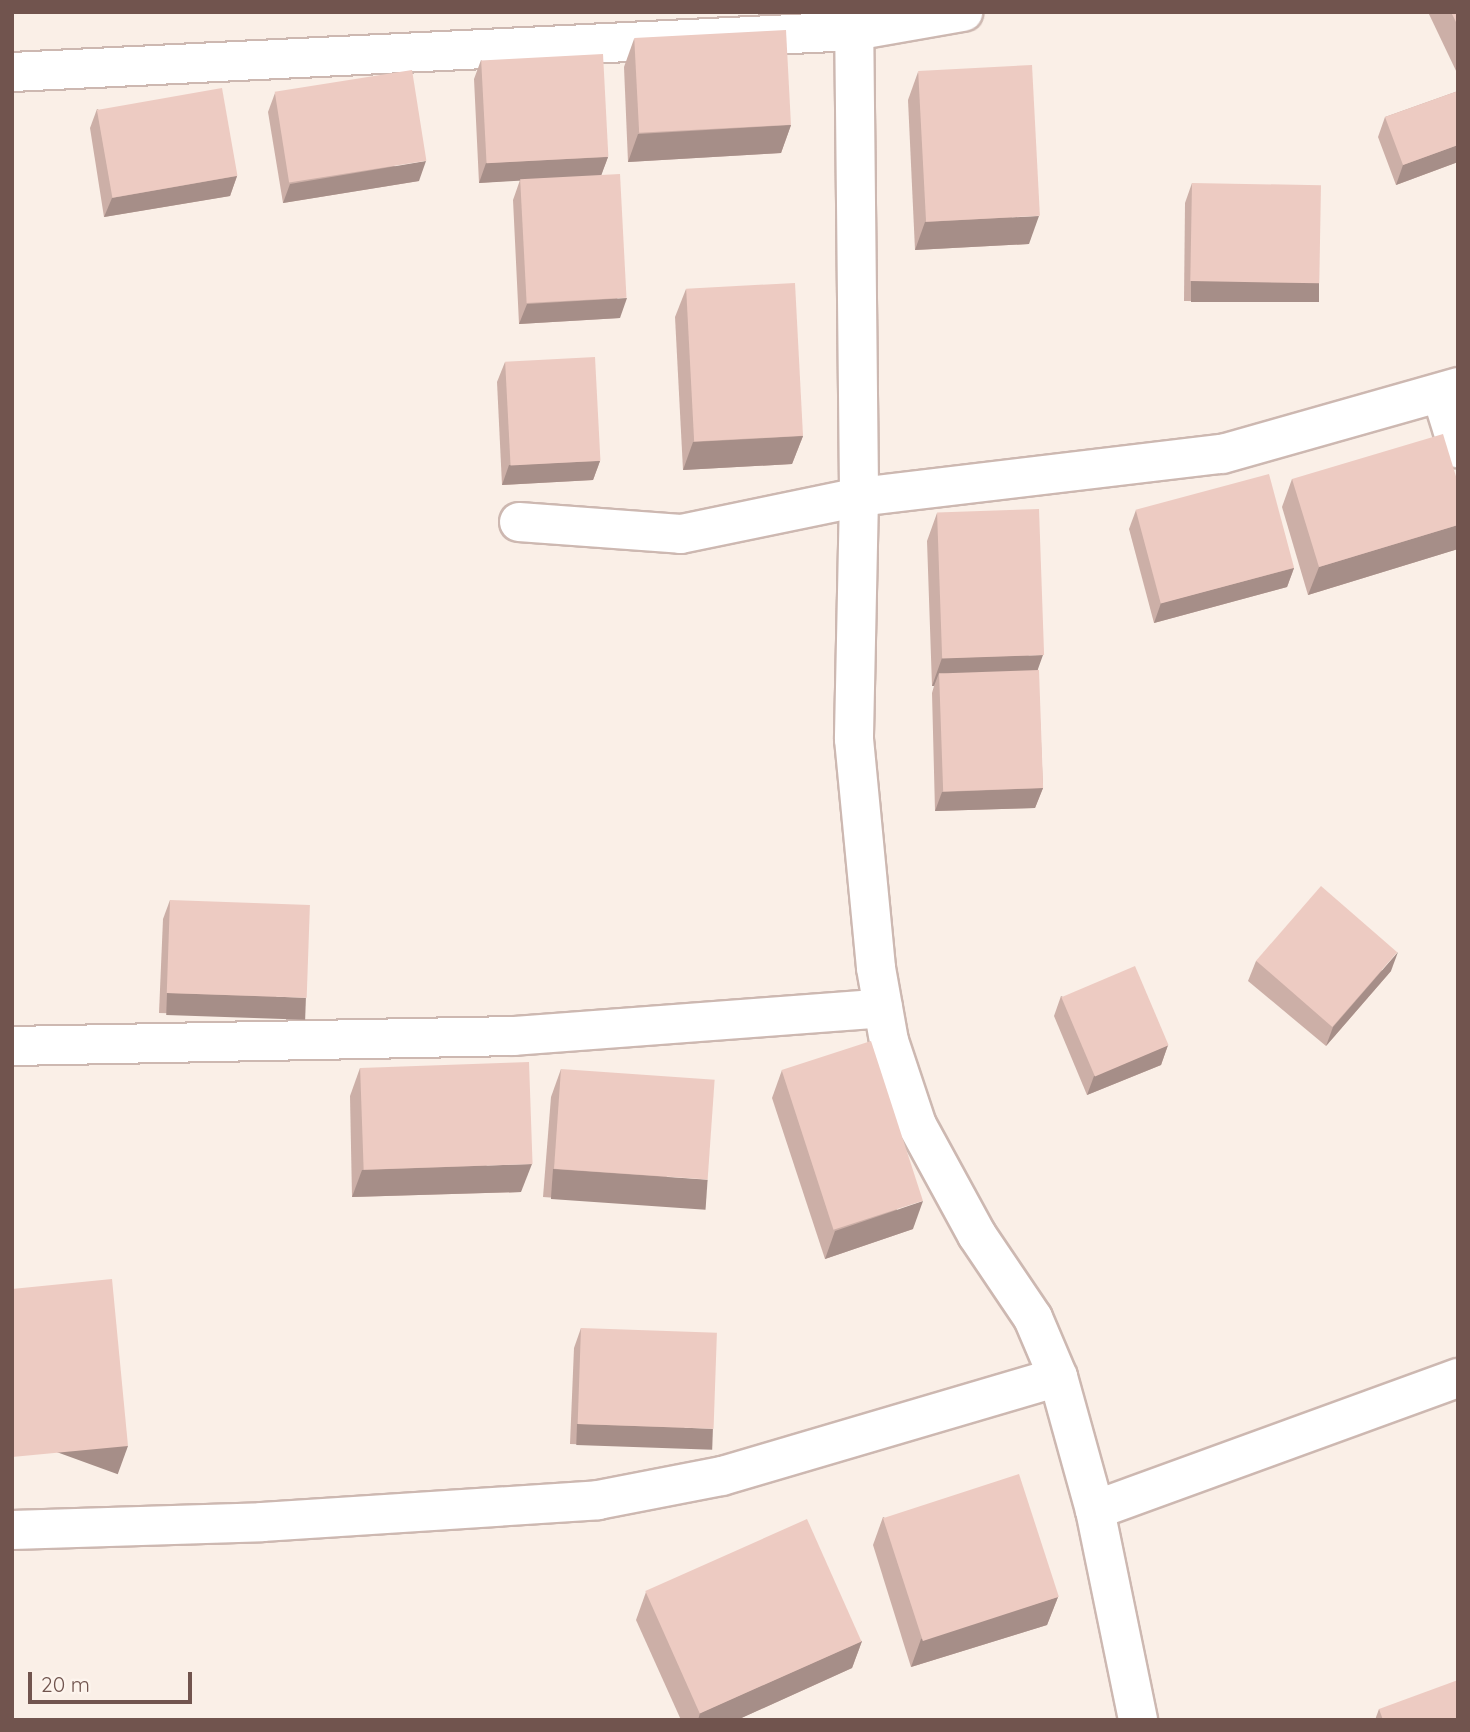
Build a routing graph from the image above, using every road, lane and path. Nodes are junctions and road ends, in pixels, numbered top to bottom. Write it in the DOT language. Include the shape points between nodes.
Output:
graph roads {
  1 [pos="962,12"];
  2 [pos="854,21"];
  3 [pos="12,72"];
  4 [pos="1449,390"];
  5 [pos="1458,448"];
  6 [pos="859,498"];
  7 [pos="519,522"];
  8 [pos="883,1008"];
  9 [pos="12,1046"];
  10 [pos="1058,1377"];
  11 [pos="1458,1378"];
  12 [pos="1095,1510"];
  13 [pos="12,1530"];
  14 [pos="1138,1720"];
  1 -- 2 [label="street"];
  2 -- 3 [label="street"];
  2 -- 6 [label="street"];
  4 -- 5 [label="street"];
  4 -- 6 [label="street" via="1222,454"];
  6 -- 7 [label="street" via="681,534"];
  6 -- 8 [label="street" via="854,739"];
  8 -- 9 [label="street" via="514,1036"];
  8 -- 10 [label="street" via="889,1041 923,1138 976,1234 1033,1318"];
  10 -- 12 [label="street"];
  10 -- 13 [label="street" via="722,1476 598,1500 262,1522"];
  11 -- 12 [label="street"];
  12 -- 14 [label="street"];
}
